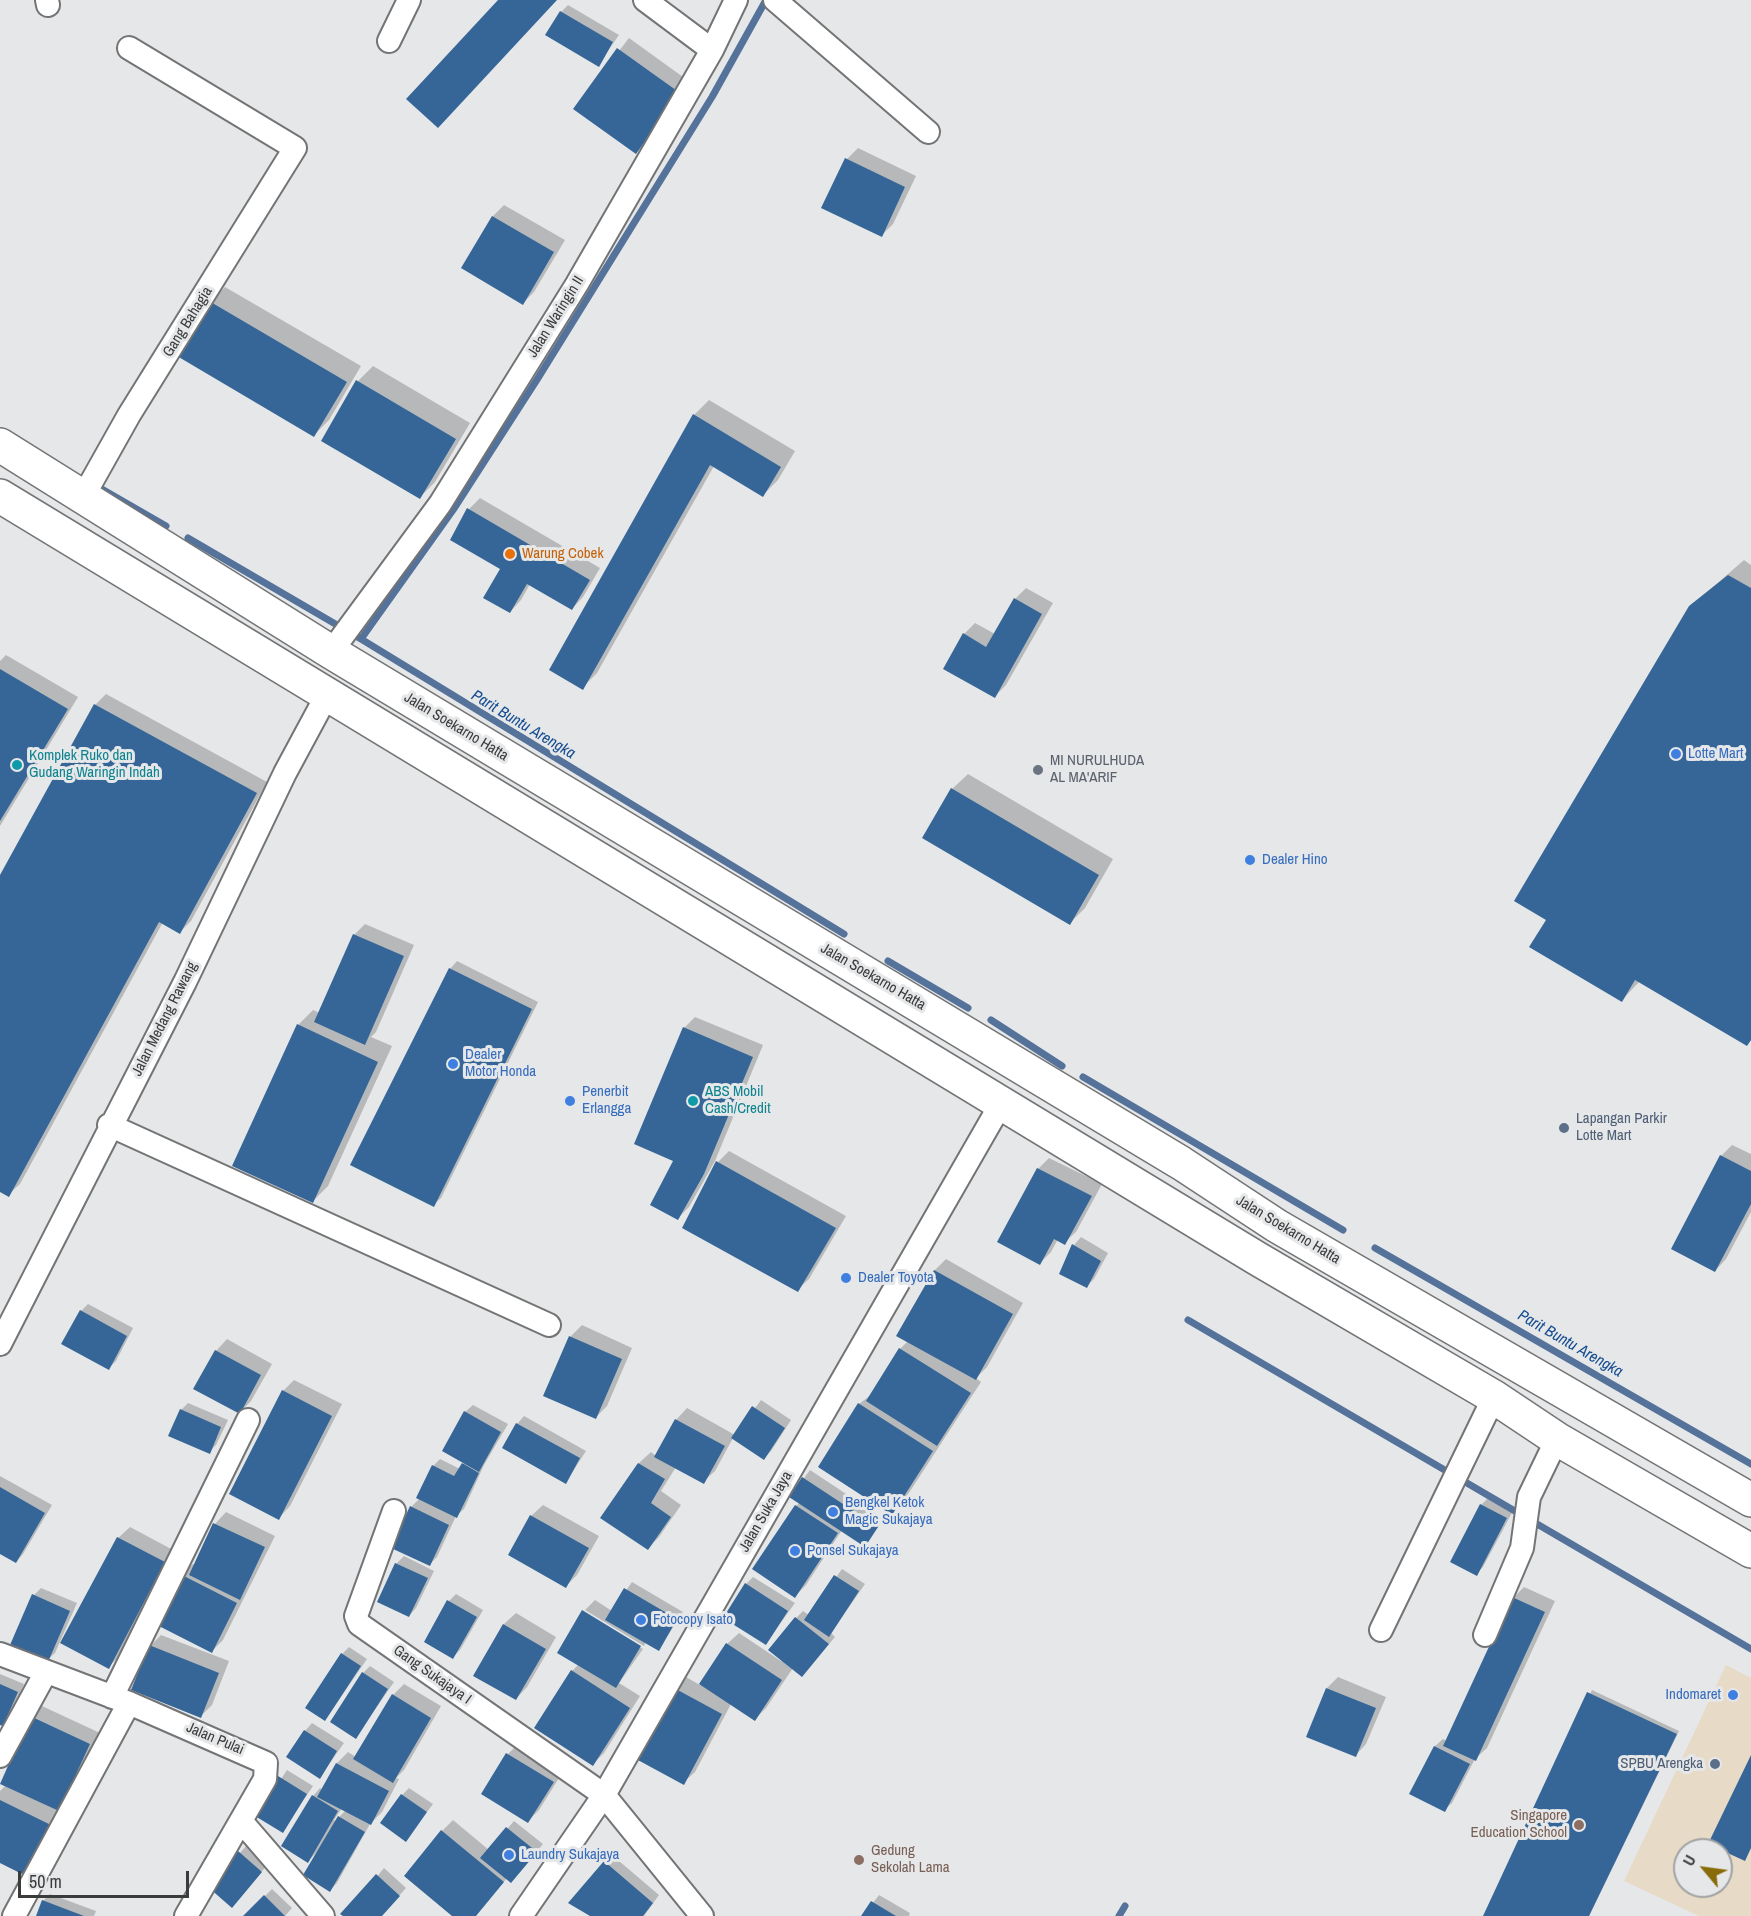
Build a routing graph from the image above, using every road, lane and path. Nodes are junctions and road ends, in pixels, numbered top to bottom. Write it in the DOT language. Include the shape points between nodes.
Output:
graph roads {
  1 [pos="409,0"];
  2 [pos="645,0"];
  3 [pos="736,0"];
  4 [pos="776,1"];
  5 [pos="389,41"];
  6 [pos="129,48"];
  7 [pos="712,50"];
  8 [pos="928,132"];
  9 [pos="0,445"];
  10 [pos="0,496"];
  11 [pos="83,497"];
  12 [pos="334,648"];
  13 [pos="328,693"];
  14 [pos="1002,1101"];
  15 [pos="110,1125"];
  16 [pos="1277,1226"];
  17 [pos="1258,1259"];
  18 [pos="549,1325"];
  19 [pos="0,1344"];
  20 [pos="1494,1398"];
  21 [pos="248,1420"];
  22 [pos="1557,1439"];
  23 [pos="1751,1500"];
  24 [pos="394,1511"];
  25 [pos="1751,1551"];
  26 [pos="1381,1630"];
  27 [pos="1485,1635"];
  28 [pos="0,1654"];
  29 [pos="46,1672"];
  30 [pos="121,1700"];
  31 [pos="0,1756"];
  32 [pos="604,1796"];
  33 [pos="241,1821"];
  34 [pos="14,1916"];
  35 [pos="186,1916"];
  36 [pos="323,1916"];
  37 [pos="520,1916"];
  38 [pos="702,1916"];
  1 -- 5 [label="street"];
  2 -- 7 [label="street"];
  3 -- 7 [label="street, Jalan Waringin II"];
  4 -- 8 [label="street"];
  6 -- 11 [label="street, Gang Bahagia" via="296,148 129,415"];
  7 -- 12 [label="street, Jalan Waringin II" via="577,284 452,484"];
  9 -- 11 [label="main road, Jalan Soekarno Hatta"];
  10 -- 13 [label="main road"];
  11 -- 12 [label="main road, Jalan Soekarno Hatta"];
  12 -- 16 [label="main road, Jalan Soekarno Hatta" via="1181,1163"];
  13 -- 14 [label="main road"];
  13 -- 15 [label="street, Jalan Medang Rawang"];
  14 -- 17 [label="main road"];
  14 -- 32 [label="street, Jalan Suka Jaya"];
  15 -- 18 [label="street"];
  15 -- 19 [label="street, Jalan Medang Rawang"];
  16 -- 17 [label="main road"];
  16 -- 23 [label="main road, Jalan Soekarno Hatta"];
  17 -- 20 [label="main road"];
  20 -- 22 [label="main road"];
  20 -- 26 [label="street"];
  21 -- 30 [label="street"];
  22 -- 25 [label="main road"];
  22 -- 27 [label="street" via="1528,1497 1522,1548"];
  24 -- 32 [label="street, Gang Sukajaya I" via="356,1616 358,1624"];
  28 -- 29 [label="street, Jalan Pulai"];
  29 -- 30 [label="street, Jalan Pulai"];
  29 -- 31 [label="street"];
  30 -- 33 [label="street, Jalan Pulai" via="266,1763 265,1779"];
  30 -- 34 [label="street"];
  32 -- 37 [label="street, Jalan Suka Jaya"];
  32 -- 38 [label="street"];
  33 -- 35 [label="street, Jalan Pulai"];
  33 -- 36 [label="street"];
}
